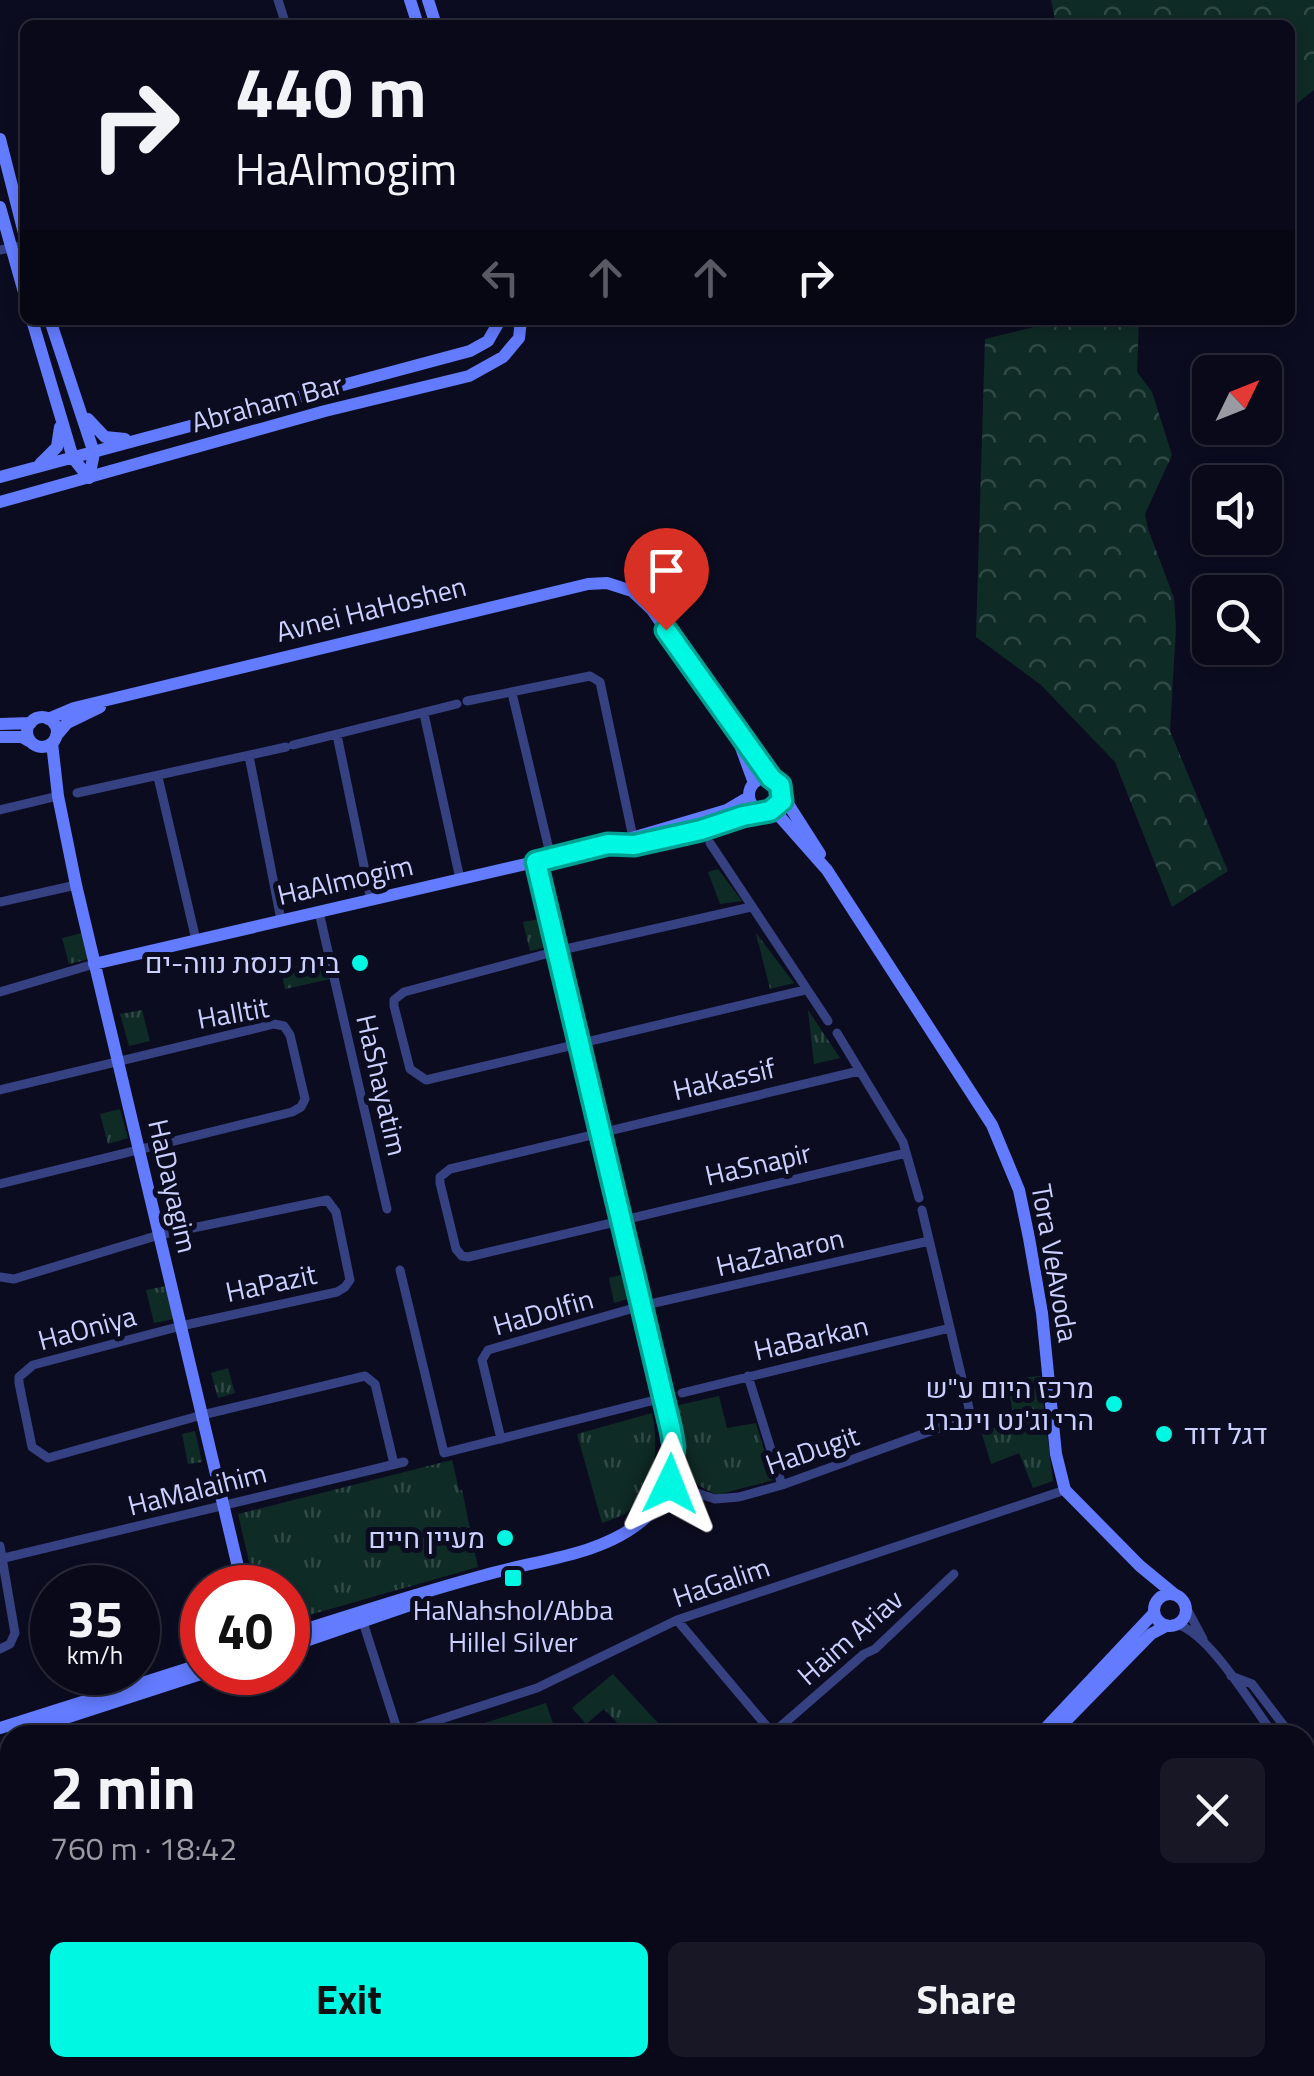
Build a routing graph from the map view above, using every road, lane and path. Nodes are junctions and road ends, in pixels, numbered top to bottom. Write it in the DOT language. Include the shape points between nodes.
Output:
graph roads {
  1 [pos="0,139"];
  2 [pos="0,206"];
  3 [pos="20,221"];
  4 [pos="3,250"];
  5 [pos="20,280"];
  6 [pos="34,325"];
  7 [pos="52,325"];
  8 [pos="497,325"];
  9 [pos="521,325"];
  10 [pos="67,374"];
  11 [pos="56,400"];
  12 [pos="142,439"];
  13 [pos="94,453"];
  14 [pos="73,458"];
  15 [pos="26,470"];
  16 [pos="0,478"];
  17 [pos="89,478"];
  18 [pos="0,502"];
  19 [pos="135,692"];
  20 [pos="512,692"];
  21 [pos="424,714"];
  22 [pos="48,719"];
  23 [pos="30,722"];
  24 [pos="0,724"];
  25 [pos="733,726"];
  26 [pos="337,735"];
  27 [pos="0,737"];
  28 [pos="44,742"];
  29 [pos="249,756"];
  30 [pos="158,777"];
  31 [pos="771,778"];
  32 [pos="754,783"];
  33 [pos="77,793"];
  34 [pos="58,796"];
  35 [pos="783,796"];
  36 [pos="749,797"];
  37 [pos="0,810"];
  38 [pos="766,811"];
  39 [pos="634,840"];
  40 [pos="710,843"];
  41 [pos="550,858"];
  42 [pos="536,862"];
  43 [pos="827,870"];
  44 [pos="460,879"];
  45 [pos="76,886"];
  46 [pos="371,900"];
  47 [pos="0,902"];
  48 [pos="751,907"];
  49 [pos="319,912"];
  50 [pos="281,920"];
  51 [pos="196,940"];
  52 [pos="556,951"];
  53 [pos="94,964"];
  54 [pos="805,990"];
  55 [pos="0,992"];
  56 [pos="828,1021"];
  57 [pos="837,1033"];
  58 [pos="578,1042"];
  59 [pos="117,1060"];
  60 [pos="860,1071"];
  61 [pos="0,1090"];
  62 [pos="600,1132"];
  63 [pos="139,1150"];
  64 [pos="906,1152"];
  65 [pos="0,1184"];
  66 [pos="918,1198"];
  67 [pos="387,1209"];
  68 [pos="922,1210"];
  69 [pos="621,1219"];
  70 [pos="159,1236"];
  71 [pos="929,1241"];
  72 [pos="400,1270"];
  73 [pos="0,1277"];
  74 [pos="642,1306"];
  75 [pos="181,1326"];
  76 [pos="950,1328"];
  77 [pos="748,1376"];
  78 [pos="682,1392"];
  79 [pos="663,1398"];
  80 [pos="202,1415"];
  81 [pos="501,1439"];
  82 [pos="670,1484"];
  83 [pos="782,1485"];
  84 [pos="1065,1490"];
  85 [pos="224,1506"];
  86 [pos="0,1546"];
  87 [pos="1,1559"];
  88 [pos="238,1565"];
  89 [pos="954,1574"];
  90 [pos="1167,1595"];
  91 [pos="1186,1607"];
  92 [pos="1154,1613"];
  93 [pos="361,1618"];
  94 [pos="676,1620"];
  95 [pos="1171,1625"];
  96 [pos="310,1630"];
  97 [pos="310,1638"];
  98 [pos="1206,1646"];
  99 [pos="0,1649"];
  100 [pos="180,1671"];
  101 [pos="1231,1676"];
  102 [pos="180,1681"];
  103 [pos="9,1725"];
  104 [pos="43,1725"];
  105 [pos="396,1725"];
  106 [pos="426,1725"];
  107 [pos="766,1725"];
  108 [pos="784,1725"];
  109 [pos="1048,1725"];
  110 [pos="1062,1725"];
  111 [pos="1267,1725"];
  112 [pos="1283,1725"];
  1 -- 3 [label="street"];
  2 -- 4 [label="street"];
  4 -- 5 [label="street"];
  6 -- 11 [label="street"];
  7 -- 10 [label="street"];
  8 -- 12 [label="street, Abraham Bar" via="488,341 470,351"];
  9 -- 17 [label="street, Abraham Bar" via="516,342 468,376"];
  10 -- 12 [label="street" via="98,433"];
  10 -- 13 [label="street"];
  11 -- 14 [label="street"];
  11 -- 15 [label="street" via="58,447"];
  12 -- 13 [label="street, Abraham Bar"];
  13 -- 14 [label="street, Abraham Bar"];
  13 -- 17 [label="street"];
  14 -- 15 [label="street, Abraham Bar"];
  14 -- 17 [label="street"];
  15 -- 16 [label="street, Abraham Bar"];
  17 -- 18 [label="street, Abraham Bar"];
  19 -- 22 [label="street, Avnei HaHoshen"];
  19 -- 25 [label="street, Avnei HaHoshen" via="607,584 632,591 652,610"];
  19 -- 28 [label="street, Avnei HaHoshen" via="80,716"];
  20 -- 21 [label="street"];
  20 -- 39 [label="street" via="590,676 600,682"];
  20 -- 41 [label="street"];
  21 -- 26 [label="street"];
  21 -- 44 [label="street"];
  22 -- 23 [label="street, Avnei HaHoshen"];
  22 -- 28 [label="street, HaDayagim" via="55,726"];
  23 -- 24 [label="street"];
  23 -- 28 [label="street" via="27,732"];
  25 -- 31 [label="street"];
  25 -- 32 [label="street"];
  26 -- 29 [label="street"];
  26 -- 46 [label="street"];
  27 -- 28 [label="street"];
  28 -- 34 [label="street, HaDayagim"];
  29 -- 30 [label="street"];
  29 -- 50 [label="street"];
  30 -- 33 [label="street"];
  30 -- 51 [label="street"];
  31 -- 32 [label="street"];
  31 -- 35 [label="street"];
  32 -- 36 [label="street"];
  34 -- 37 [label="street"];
  34 -- 45 [label="street, HaDayagim"];
  35 -- 38 [label="street"];
  35 -- 43 [label="street, Tora VeAvoda"];
  36 -- 38 [label="street"];
  36 -- 39 [label="street, HaAlmogim"];
  38 -- 39 [label="street, HaAlmogim"];
  38 -- 43 [label="street, Tora VeAvoda" via="781,818"];
  39 -- 41 [label="street, HaAlmogim"];
  40 -- 48 [label="street"];
  41 -- 42 [label="street, HaAlmogim"];
  42 -- 44 [label="street, HaAlmogim"];
  42 -- 52 [label="street"];
  43 -- 84 [label="street, Tora VeAvoda" via="971,1088 1006,1156 1039,1290"];
  44 -- 46 [label="street, HaAlmogim"];
  45 -- 47 [label="street"];
  45 -- 53 [label="street, HaDayagim"];
  46 -- 49 [label="street, HaAlmogim"];
  48 -- 52 [label="street"];
  48 -- 54 [label="street"];
  49 -- 50 [label="street, HaAlmogim"];
  49 -- 67 [label="street, HaShayatim"];
  50 -- 51 [label="street, HaAlmogim"];
  51 -- 53 [label="street, HaAlmogim"];
  52 -- 58 [label="street"];
  52 -- 58 [label="street" via="404,992 394,1006 410,1069 426,1080"];
  53 -- 55 [label="street"];
  53 -- 59 [label="street, HaDayagim"];
  54 -- 56 [label="street"];
  54 -- 58 [label="street"];
  57 -- 60 [label="street"];
  58 -- 62 [label="street"];
  59 -- 61 [label="street"];
  59 -- 63 [label="street, HaDayagim"];
  59 -- 63 [label="street, HaIltit" via="274,1024 290,1035 305,1099 296,1110"];
  60 -- 62 [label="street, HaKassif"];
  60 -- 64 [label="street"];
  62 -- 69 [label="street"];
  62 -- 69 [label="street, HaKassif" via="444,1173 440,1183 459,1254 468,1257"];
  63 -- 65 [label="street"];
  63 -- 70 [label="street, HaDayagim"];
  64 -- 66 [label="street"];
  64 -- 69 [label="street, HaSnapir"];
  68 -- 71 [label="street"];
  69 -- 74 [label="street"];
  70 -- 73 [label="street" via="14,1279"];
  70 -- 75 [label="street, HaDayagim"];
  70 -- 75 [label="street, HaPazit" via="323,1200 336,1212 350,1280 342,1290"];
  71 -- 74 [label="street, HaZaharon"];
  71 -- 76 [label="street"];
  72 -- 81 [label="street" via="444,1453"];
  74 -- 79 [label="street"];
  74 -- 81 [label="street, HaDolfin" via="485,1352"];
  75 -- 80 [label="street, HaDayagim"];
  75 -- 80 [label="street, HaOniya" via="25,1370 19,1384 32,1447 48,1458"];
  76 -- 77 [label="street, HaBarkan"];
  76 -- 83 [label="street, HaDugit" via="967,1418"];
  77 -- 78 [label="street, HaBarkan"];
  77 -- 83 [label="street"];
  79 -- 81 [label="street"];
  79 -- 82 [label="street" via="674,1447"];
  80 -- 85 [label="street, HaDayagim"];
  80 -- 85 [label="street, HaMalaihim" via="365,1376 375,1384 399,1463"];
  82 -- 83 [label="street, HaDugit" via="715,1499"];
  82 -- 93 [label="street" via="634,1527 580,1551"];
  84 -- 90 [label="street"];
  84 -- 94 [label="street, HaGalim"];
  85 -- 87 [label="street, HaMalaihim"];
  85 -- 88 [label="street, HaDayagim"];
  86 -- 87 [label="street"];
  87 -- 99 [label="street" via="15,1633"];
  89 -- 108 [label="street, Haim Ariav"];
  90 -- 91 [label="street"];
  90 -- 92 [label="street" via="1154,1604"];
  91 -- 95 [label="street" via="1184,1619"];
  91 -- 98 [label="street"];
  92 -- 95 [label="street"];
  92 -- 109 [label="street"];
  93 -- 96 [label="street"];
  93 -- 97 [label="street"];
  93 -- 105 [label="street"];
  94 -- 106 [label="street, HaGalim" via="537,1688"];
  94 -- 107 [label="street"];
  95 -- 98 [label="street" via="1186,1627"];
  95 -- 110 [label="street" via="1151,1634"];
  98 -- 101 [label="street"];
  100 -- 103 [label="street"];
  101 -- 111 [label="street"];
  101 -- 112 [label="street" via="1252,1684"];
  102 -- 104 [label="street"];
}
